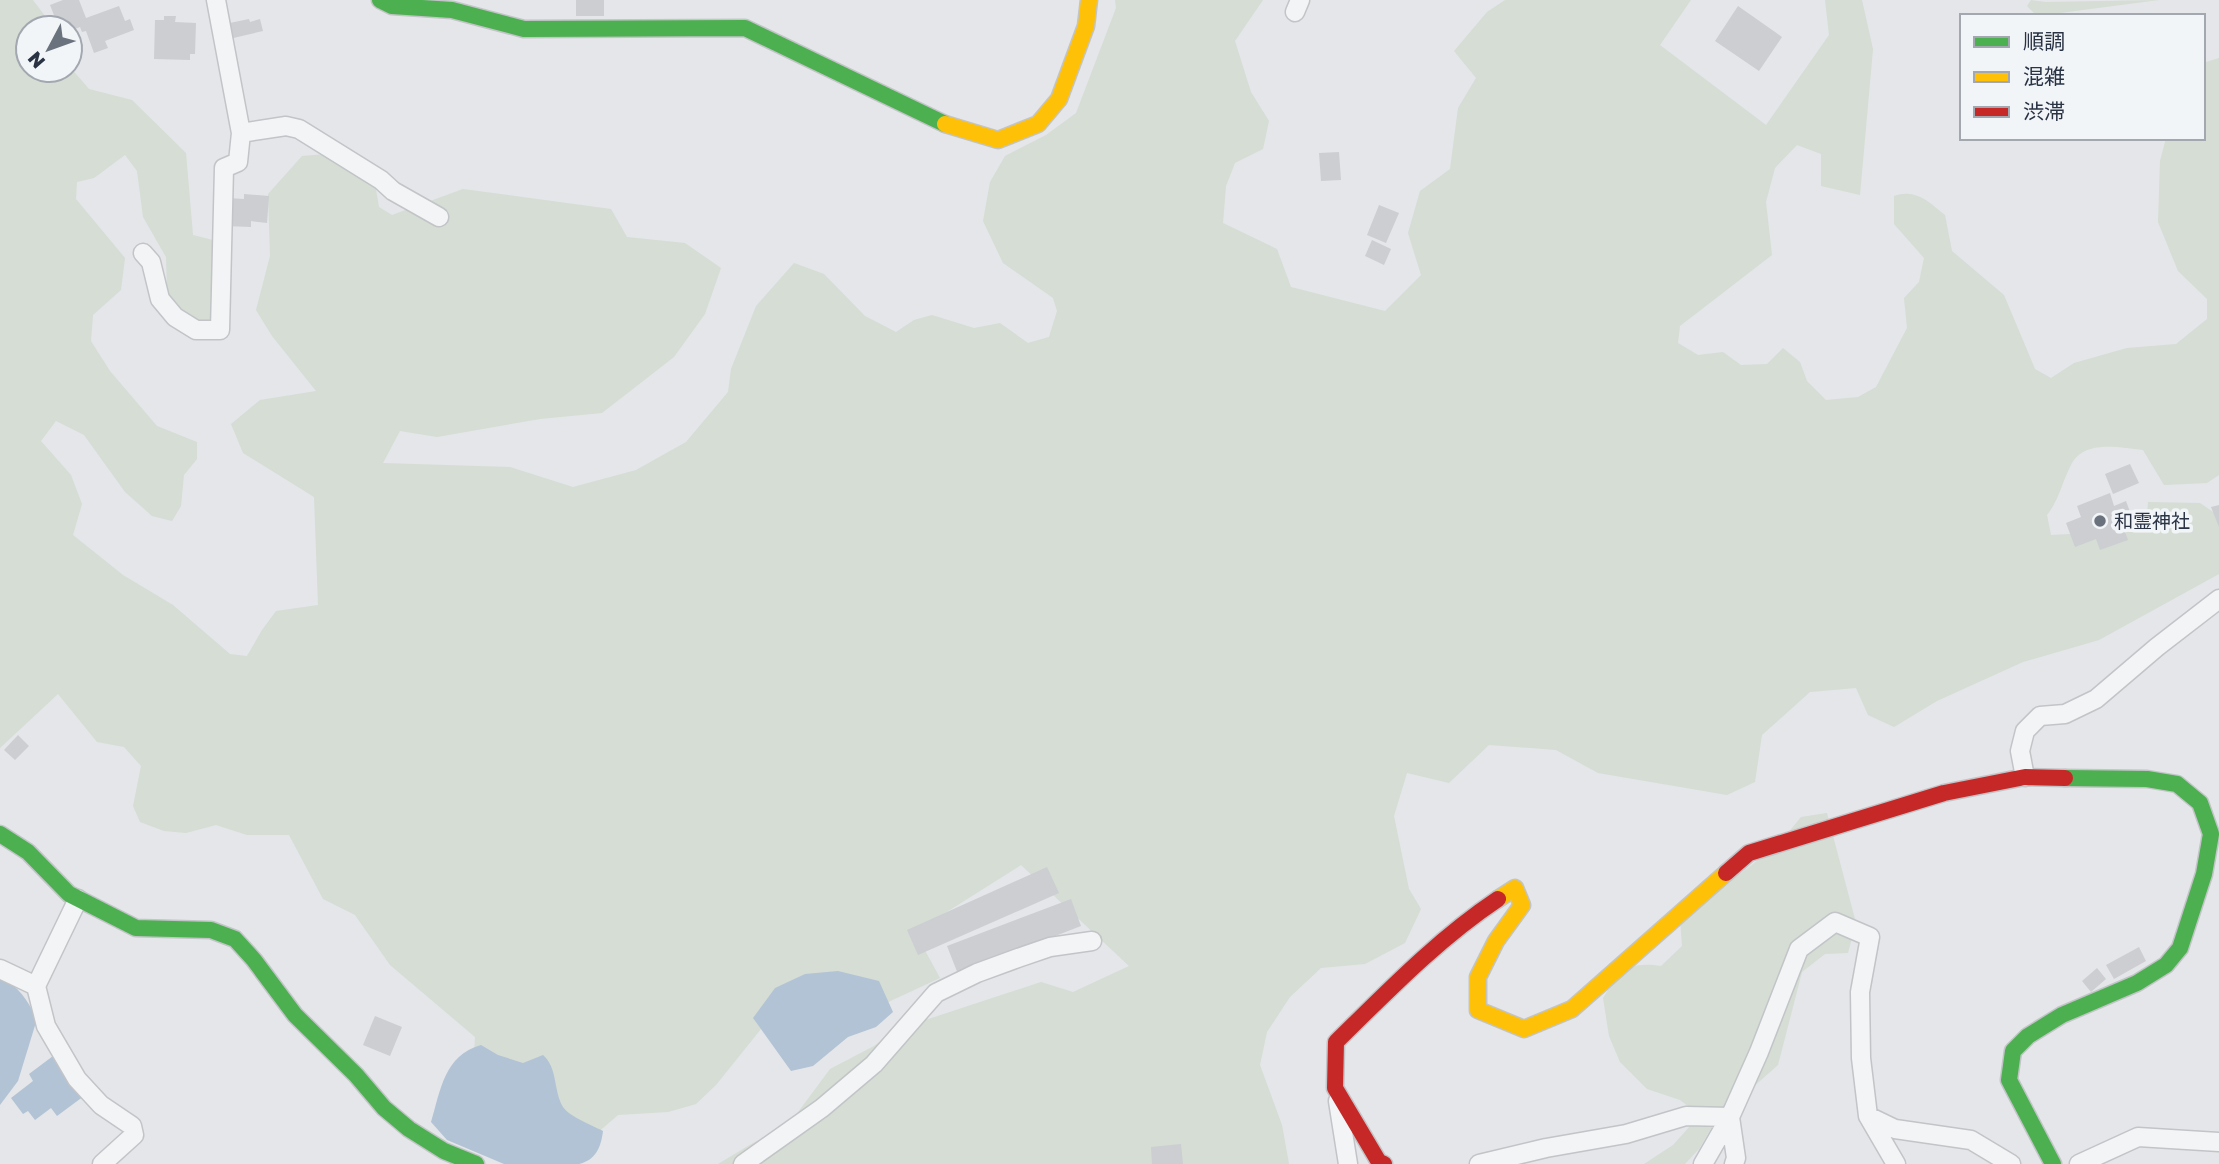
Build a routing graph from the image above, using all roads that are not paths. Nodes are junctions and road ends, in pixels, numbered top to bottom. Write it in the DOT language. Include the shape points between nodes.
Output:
graph roads {
  1 [pos="216,0"];
  2 [pos="380,0"];
  3 [pos="1089,0"];
  4 [pos="241,132"];
  5 [pos="439,217"];
  6 [pos="143,253"];
  7 [pos="2219,598"];
  8 [pos="2025,777"];
  9 [pos="0,834"];
  10 [pos="78,899"];
  11 [pos="1092,941"];
  12 [pos="0,969"];
  13 [pos="36,986"];
  14 [pos="1335,1088"];
  15 [pos="1868,1116"];
  16 [pos="1730,1117"];
  17 [pos="2219,1142"];
  18 [pos="2047,1163"];
  19 [pos="102,1164"];
  20 [pos="476,1164"];
  21 [pos="743,1164"];
  22 [pos="1348,1164"];
  23 [pos="1384,1164"];
  24 [pos="1479,1164"];
  25 [pos="1703,1164"];
  26 [pos="1734,1164"];
  27 [pos="1896,1164"];
  28 [pos="2011,1164"];
  29 [pos="2079,1164"];
  1 -- 4 [label="street"];
  2 -- 3 [label="street" via="392,6 452,10 524,29 745,28 954,128 998,140 1038,124 1059,99 1086,26"];
  4 -- 5 [label="street" via="286,126 299,129"];
  4 -- 6 [label="street" via="238,162 224,168 220,330 196,330 175,317 160,299 151,262"];
  7 -- 8 [label="street" via="2096,699 2066,714 2040,716 2025,731 2020,751"];
  8 -- 14 [label="street" via="1944,793 1749,853 1572,1009 1524,1029 1478,1010 1478,977 1522,905 1515,888 1438,945 1336,1042"];
  8 -- 18 [label="street" via="2147,779 2177,784 2200,803 2211,834 2180,948 2166,965 2137,983 2062,1015 2013,1051 2008,1080"];
  9 -- 10 [label="street" via="28,852"];
  10 -- 13 [label="street"];
  10 -- 20 [label="street" via="136,928 211,930 235,939 295,1015 384,1108 444,1151"];
  11 -- 21 [label="street" via="1050,947 936,993 874,1064"];
  12 -- 13 [label="street"];
  13 -- 19 [label="street" via="46,1026 77,1079 101,1105 132,1126 134,1135"];
  14 -- 22 [label="street"];
  14 -- 23 [label="street" via="1378,1162"];
  15 -- 16 [label="street" via="1860,992 1870,937 1835,922 1799,949"];
  15 -- 27 [label="street"];
  15 -- 28 [label="street" via="1895,1129 1970,1140"];
  16 -- 24 [label="street" via="1686,1116 1626,1134"];
  16 -- 25 [label="street"];
  16 -- 26 [label="street"];
  17 -- 29 [label="street" via="2138,1137"];
}
